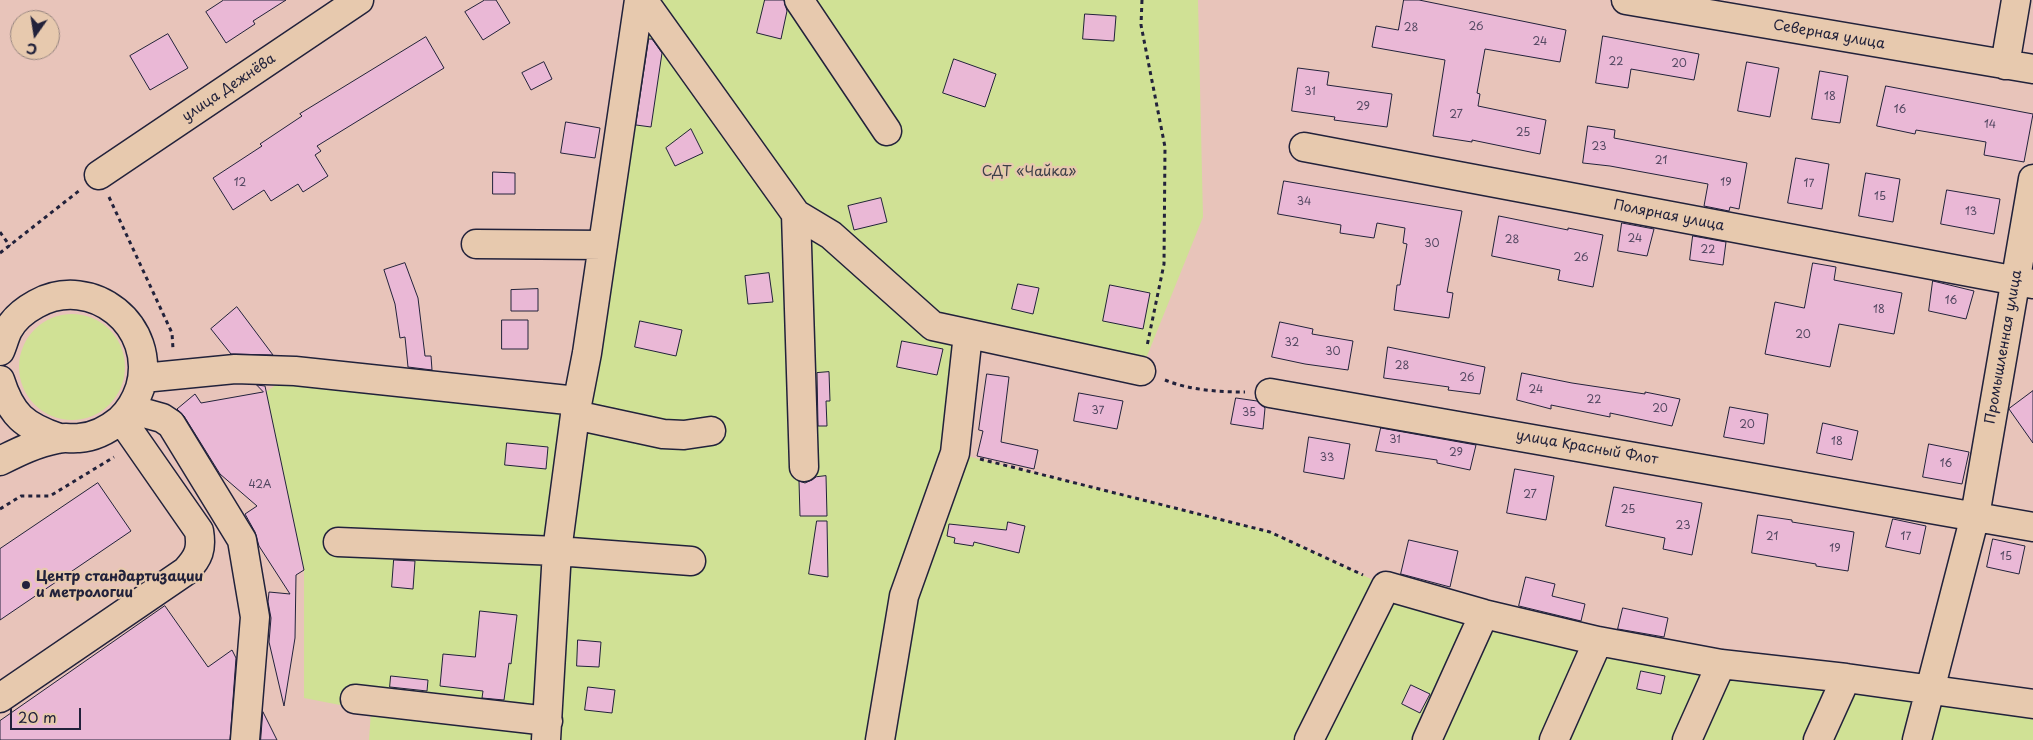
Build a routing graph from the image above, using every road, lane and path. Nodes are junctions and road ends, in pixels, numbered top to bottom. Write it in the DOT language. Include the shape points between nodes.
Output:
graph roads {
  1 [pos="359,0"];
  2 [pos="639,0"];
  3 [pos="643,0"];
  4 [pos="799,0"];
  5 [pos="1142,0"];
  6 [pos="1626,0"];
  7 [pos="2016,0"];
  8 [pos="2004,66"];
  9 [pos="2033,69"];
  10 [pos="887,131"];
  11 [pos="1304,147"];
  12 [pos="99,175"];
  13 [pos="2033,179"];
  14 [pos="796,214"];
  15 [pos="0,232"];
  16 [pos="476,244"];
  17 [pos="603,245"];
  18 [pos="10,246"];
  19 [pos="0,253"];
  20 [pos="2025,283"];
  21 [pos="968,334"];
  22 [pos="0,351"];
  23 [pos="1141,371"];
  24 [pos="176,375"];
  25 [pos="143,378"];
  26 [pos="0,380"];
  27 [pos="1270,393"];
  28 [pos="576,408"];
  29 [pos="126,414"];
  30 [pos="711,431"];
  31 [pos="59,438"];
  32 [pos="137,442"];
  33 [pos="955,453"];
  34 [pos="0,461"];
  35 [pos="804,467"];
  36 [pos="0,509"];
  37 [pos="1975,516"];
  38 [pos="2033,527"];
  39 [pos="338,542"];
  40 [pos="557,551"];
  41 [pos="691,561"];
  42 [pos="1386,586"];
  43 [pos="1484,614"];
  44 [pos="1598,641"];
  45 [pos="1721,664"];
  46 [pos="1846,678"];
  47 [pos="1931,690"];
  48 [pos="0,698"];
  49 [pos="355,699"];
  50 [pos="2033,704"];
  51 [pos="547,730"];
  52 [pos="244,740"];
  53 [pos="880,740"];
  54 [pos="1309,740"];
  55 [pos="1427,740"];
  56 [pos="1554,740"];
  57 [pos="1687,740"];
  58 [pos="1818,740"];
  59 [pos="1917,740"];
  1 -- 12 [label="street, улица Дежнёва"];
  2 -- 17 [label="street"];
  3 -- 14 [label="street"];
  4 -- 10 [label="street"];
  5 -- 23 [label="path" via="1140,25 1165,146 1164,264"];
  6 -- 8 [label="street, Северная улица"];
  7 -- 8 [label="street"];
  8 -- 9 [label="street, Северная улица"];
  11 -- 20 [label="street, Полярная улица"];
  12 -- 18 [label="path"];
  12 -- 24 [label="path" via="172,333"];
  13 -- 20 [label="street, Промышленная улица"];
  14 -- 21 [label="street" via="831,235 933,326"];
  14 -- 35 [label="street"];
  15 -- 18 [label="path"];
  16 -- 17 [label="street"];
  17 -- 28 [label="street"];
  18 -- 19 [label="path"];
  20 -- 37 [label="street, Промышленная улица"];
  21 -- 23 [label="street"];
  21 -- 33 [label="street"];
  22 -- 25 [label="street" via="9,329 25,311 47,298 71,294 96,299 117,311 133,330 142,353"];
  23 -- 27 [label="path" via="1177,385 1224,392"];
  24 -- 25 [label="street"];
  24 -- 28 [label="street" via="236,369 295,370"];
  25 -- 29 [label="street" via="137,397"];
  26 -- 31 [label="street" via="6,399 19,418 37,431"];
  27 -- 37 [label="street, улица Красный Флот"];
  28 -- 30 [label="street" via="663,434"];
  28 -- 40 [label="street"];
  29 -- 31 [label="street" via="103,432 81,438"];
  29 -- 32 [label="street"];
  29 -- 52 [label="street" via="162,418 170,424 242,540 255,617"];
  31 -- 34 [label="street" via="29,447"];
  32 -- 36 [label="path" via="50,496 21,496"];
  32 -- 48 [label="street" via="199,531 201,546 197,559 186,570"];
  33 -- 42 [label="path" via="1270,532"];
  33 -- 53 [label="street" via="904,596"];
  37 -- 38 [label="street, улица Красный Флот"];
  37 -- 47 [label="street, Промышленная улица"];
  39 -- 40 [label="street"];
  40 -- 41 [label="street"];
  40 -- 51 [label="street"];
  42 -- 43 [label="street"];
  42 -- 54 [label="street"];
  43 -- 44 [label="street"];
  43 -- 55 [label="street"];
  44 -- 45 [label="street"];
  44 -- 56 [label="street"];
  45 -- 46 [label="street"];
  45 -- 57 [label="street"];
  46 -- 47 [label="street"];
  46 -- 58 [label="street"];
  47 -- 50 [label="street"];
  47 -- 59 [label="street, Промышленная улица"];
  49 -- 51 [label="street"];
}
